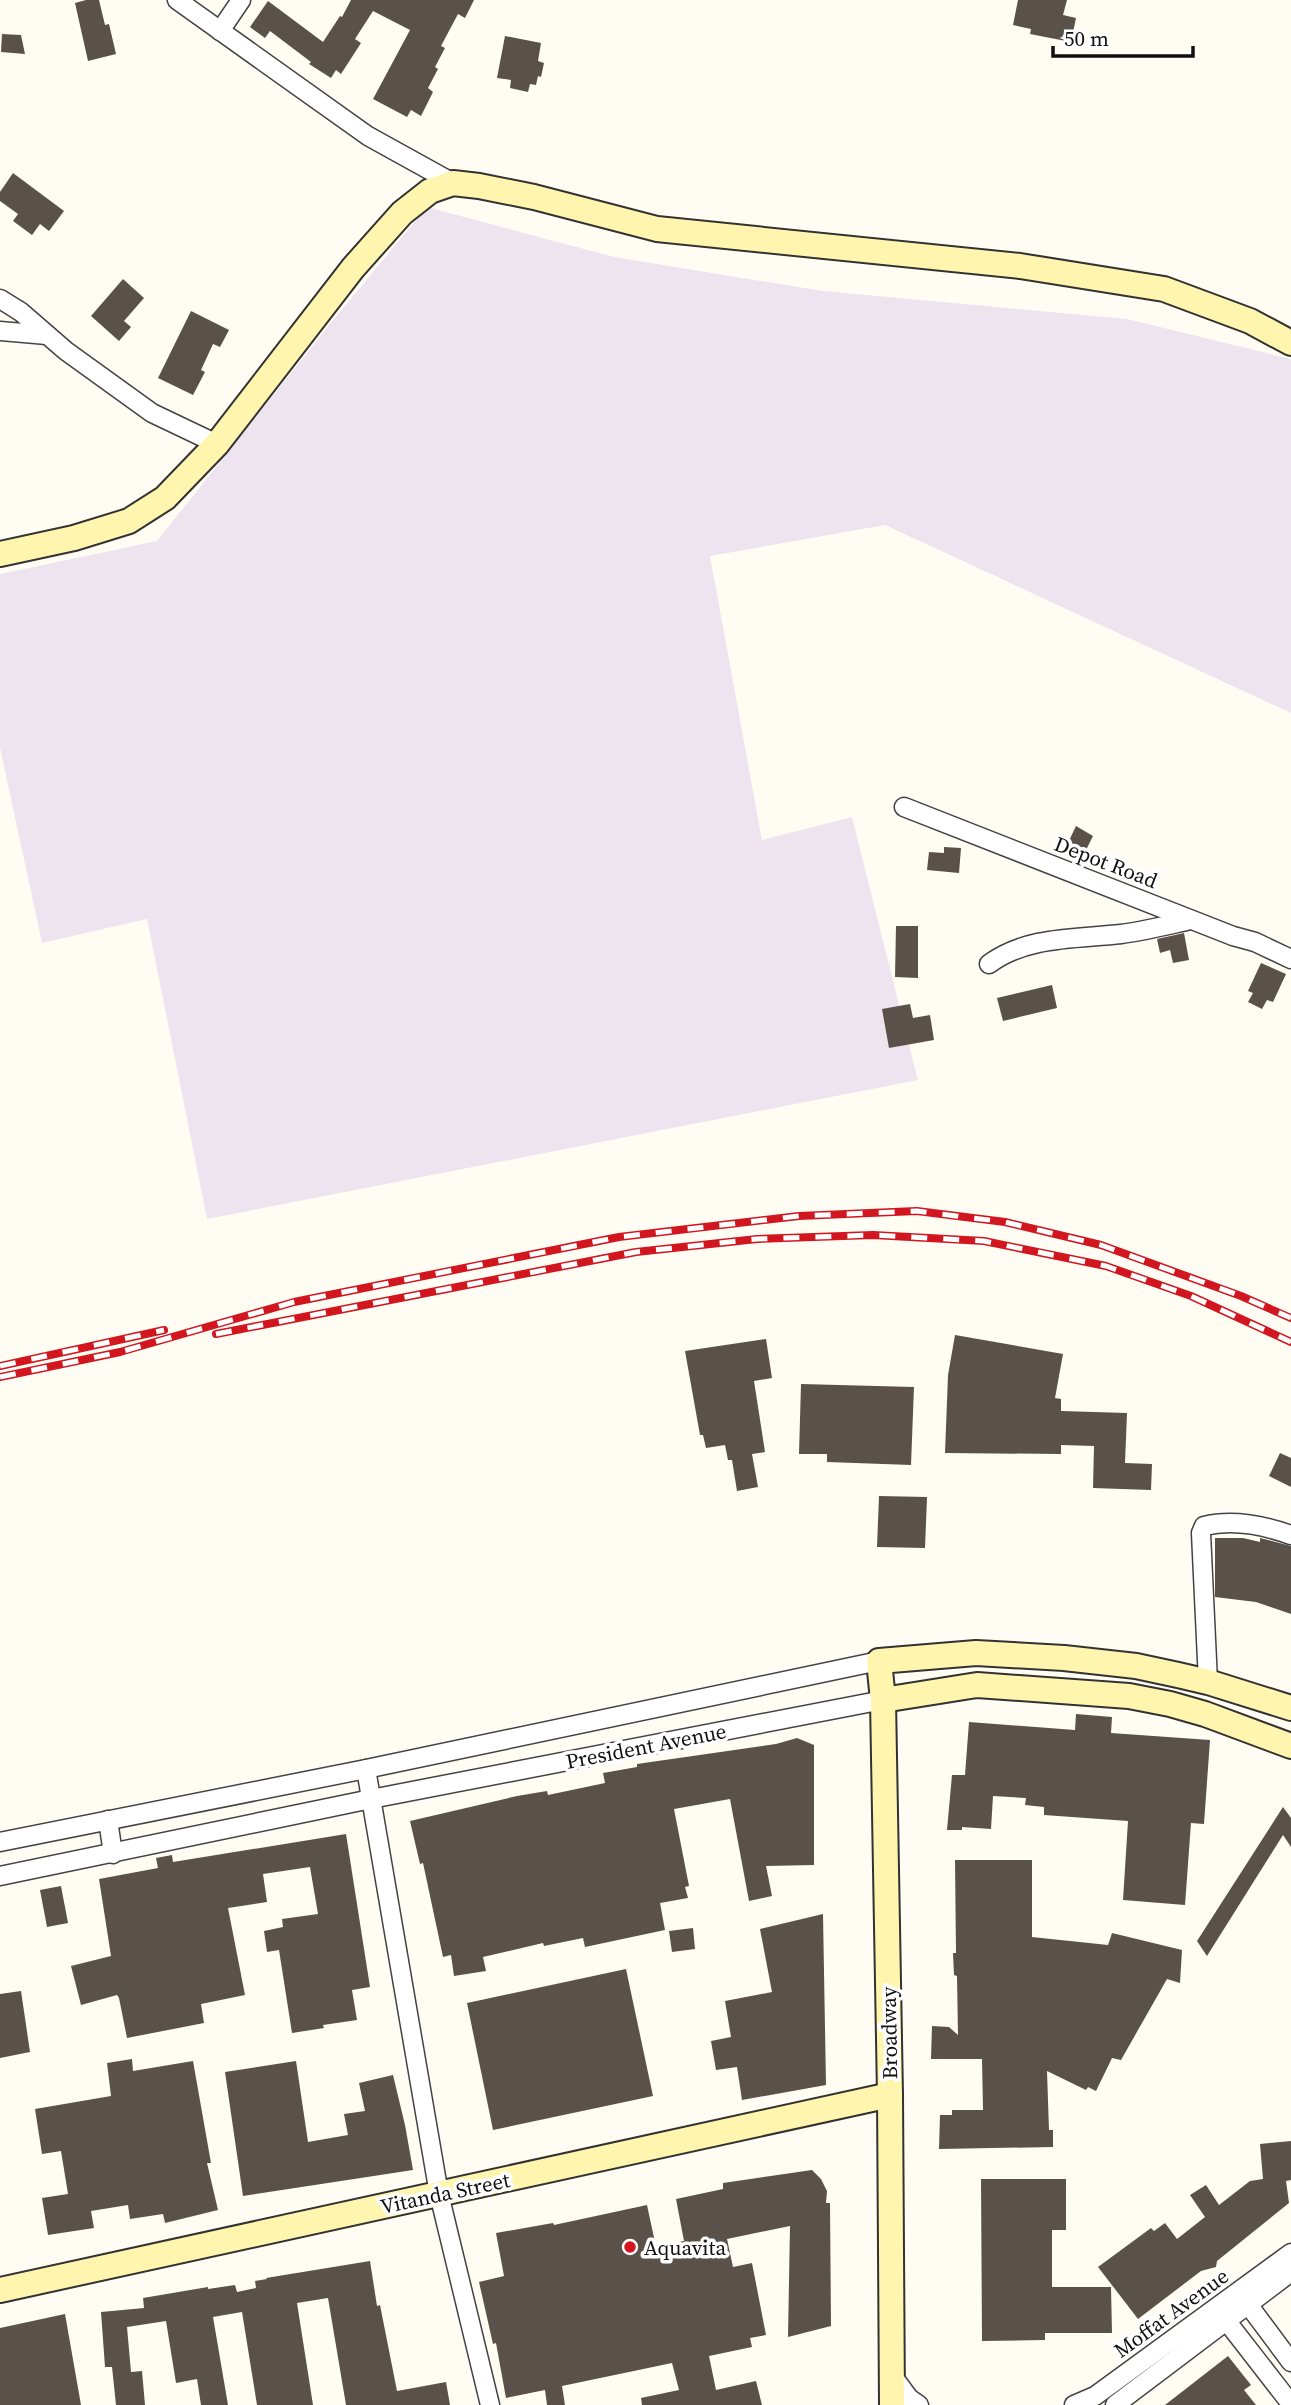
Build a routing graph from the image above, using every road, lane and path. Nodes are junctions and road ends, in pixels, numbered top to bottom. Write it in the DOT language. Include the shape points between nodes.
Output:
graph roads {
  1 [pos="177,0"];
  2 [pos="241,0"];
  3 [pos="220,31"];
  4 [pos="453,183"];
  5 [pos="0,299"];
  6 [pos="0,331"];
  7 [pos="47,335"];
  8 [pos="1291,343"];
  9 [pos="217,444"];
  10 [pos="0,554"];
  11 [pos="904,807"];
  12 [pos="1191,920"];
  13 [pos="1291,959"];
  14 [pos="989,964"];
  15 [pos="1291,1535"];
  16 [pos="879,1661"];
  17 [pos="1208,1682"];
  18 [pos="1244,1693"];
  19 [pos="883,1700"];
  20 [pos="1291,1708"];
  21 [pos="1239,1725"];
  22 [pos="1291,1746"];
  23 [pos="366,1769"];
  24 [pos="371,1799"];
  25 [pos="108,1820"];
  26 [pos="0,1842"];
  27 [pos="113,1854"];
  28 [pos="0,1876"];
  29 [pos="890,2095"];
  30 [pos="439,2194"];
  31 [pos="1291,2253"];
  32 [pos="1291,2272"];
  33 [pos="0,2290"];
  34 [pos="1243,2298"];
  35 [pos="1221,2314"];
  36 [pos="1291,2362"];
  37 [pos="892,2375"];
  38 [pos="1291,2404"];
  39 [pos="490,2405"];
  40 [pos="892,2405"];
  41 [pos="919,2405"];
  42 [pos="1074,2405"];
  43 [pos="1115,2405"];
  1 -- 3 [label="street"];
  2 -- 3 [label="street"];
  3 -- 4 [label="street" via="368,136"];
  4 -- 8 [label="street" via="534,197 657,229 1020,266 1164,289 1250,321"];
  4 -- 9 [label="street" via="430,191 402,213 353,268"];
  5 -- 7 [label="street"];
  6 -- 7 [label="street"];
  7 -- 9 [label="street" via="152,413"];
  9 -- 10 [label="street" via="165,498 129,521"];
  11 -- 12 [label="street, Depot Road"];
  12 -- 13 [label="street, Depot Road"];
  12 -- 14 [label="street" via="1034,944 1004,953"];
  15 -- 17 [label="street" via="1249,1524 1204,1526"];
  16 -- 17 [label="street, President Avenue" via="976,1653 1039,1656 1136,1667"];
  16 -- 19 [label="street, Broadway"];
  16 -- 23 [label="street, President Avenue"];
  17 -- 18 [label="street, President Avenue"];
  18 -- 20 [label="street, President Avenue"];
  18 -- 21 [label="street"];
  19 -- 21 [label="street, President Avenue" via="977,1685 1064,1690 1170,1704"];
  19 -- 24 [label="street, President Avenue"];
  19 -- 29 [label="street, Broadway"];
  21 -- 22 [label="street, President Avenue"];
  23 -- 24 [label="street"];
  23 -- 25 [label="street, President Avenue"];
  24 -- 27 [label="street, President Avenue"];
  24 -- 30 [label="street"];
  25 -- 26 [label="street, President Avenue"];
  25 -- 27 [label="street"];
  27 -- 28 [label="street, President Avenue"];
  29 -- 30 [label="street, Vitanda Street"];
  29 -- 37 [label="street, Broadway"];
  30 -- 33 [label="street, Vitanda Street"];
  30 -- 39 [label="street"];
  31 -- 34 [label="street, Moffat Avenue"];
  32 -- 34 [label="street, Moffat Avenue"];
  34 -- 35 [label="street, Moffat Avenue"];
  34 -- 36 [label="street"];
  35 -- 38 [label="street"];
  35 -- 42 [label="street, Moffat Avenue"];
  35 -- 43 [label="street, Moffat Avenue"];
  37 -- 40 [label="street, Broadway"];
  37 -- 41 [label="street"];
}
